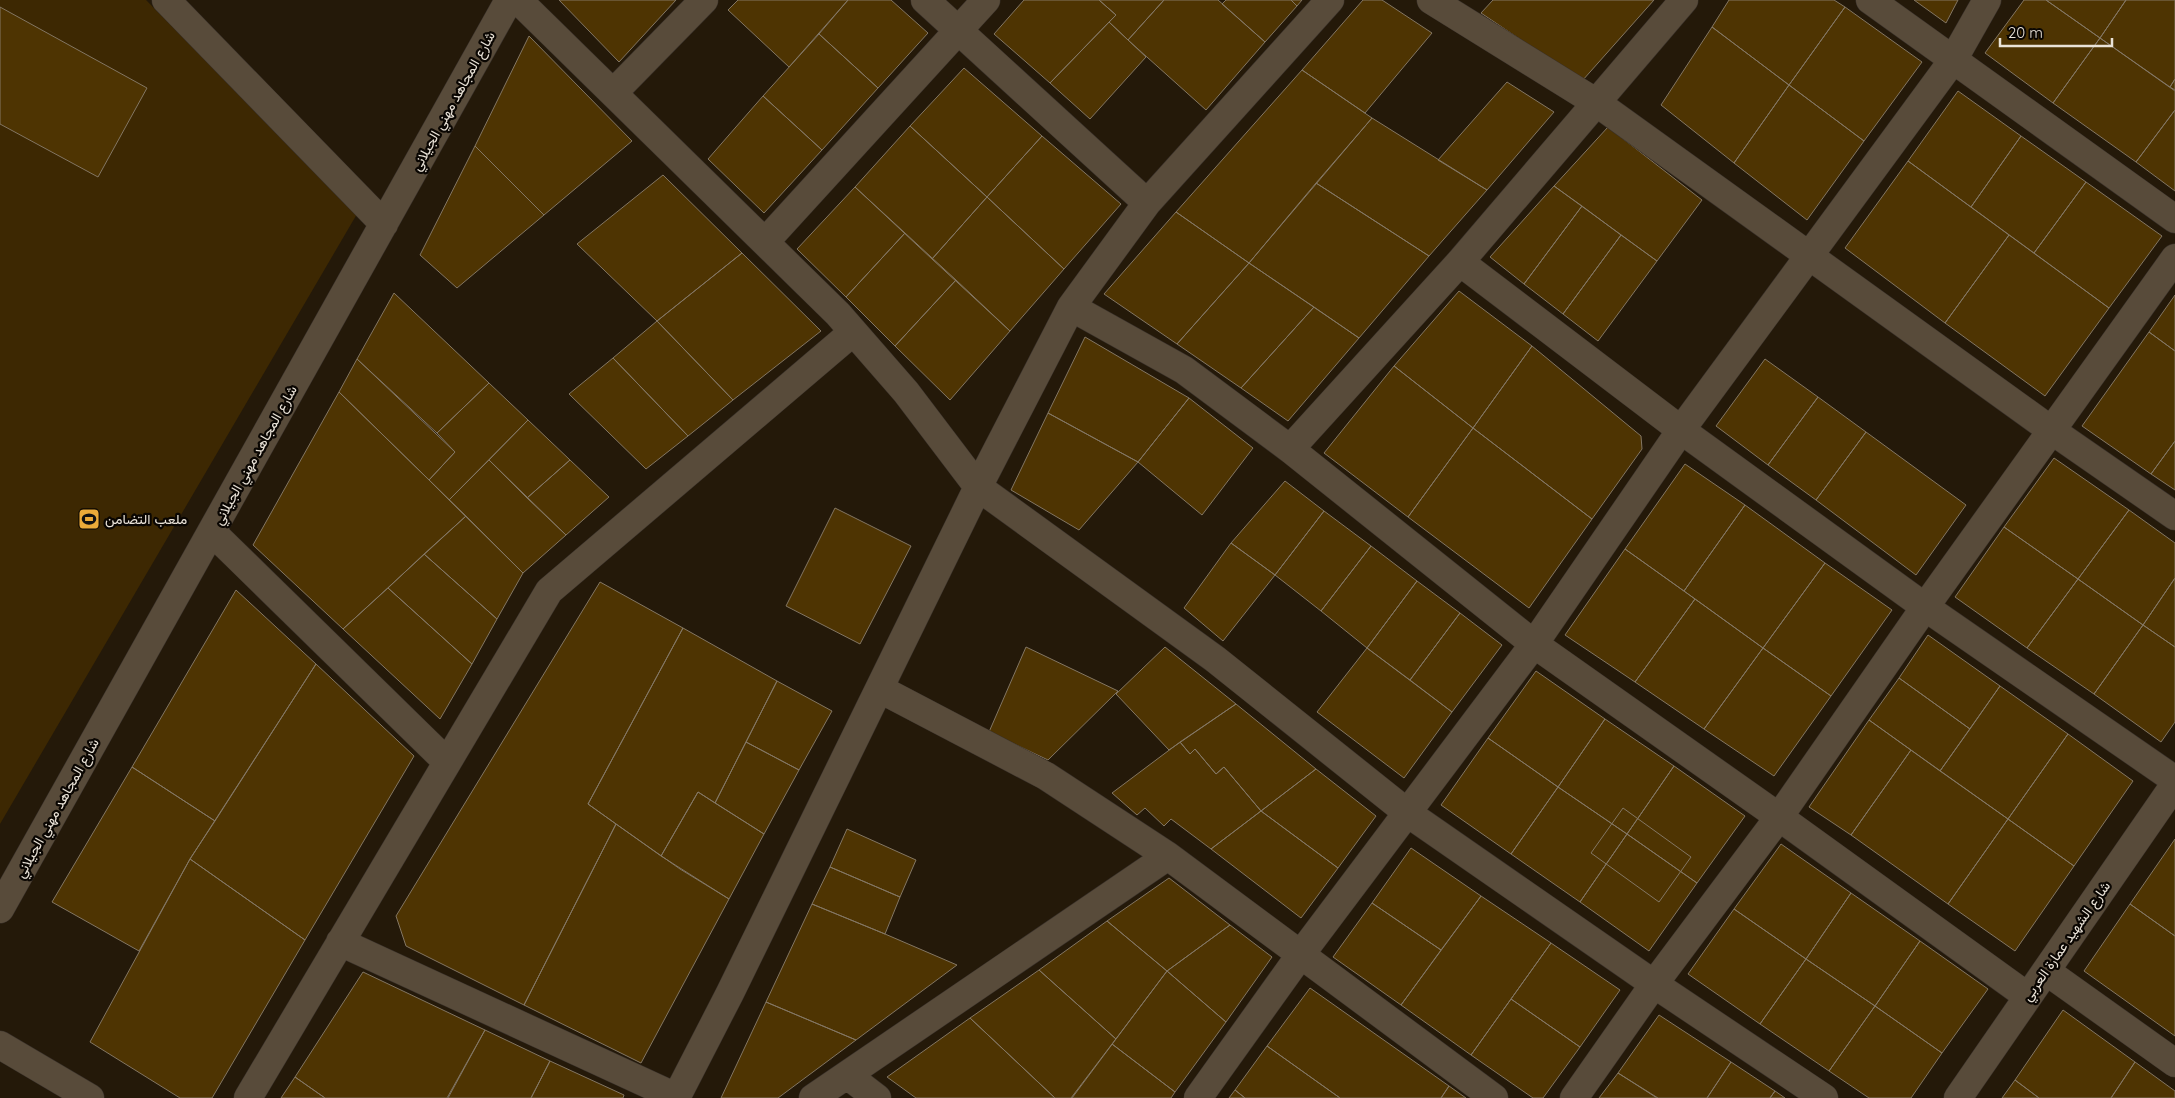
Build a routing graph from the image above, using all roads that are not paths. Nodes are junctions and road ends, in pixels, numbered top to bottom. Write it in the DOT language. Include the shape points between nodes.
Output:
graph roads {
  1 [pos="166,0"];
  2 [pos="509,0"];
  3 [pos="518,0"];
  4 [pos="704,0"];
  5 [pos="925,0"];
  6 [pos="986,0"];
  7 [pos="1330,0"];
  8 [pos="1431,0"];
  9 [pos="1684,0"];
  10 [pos="1870,0"];
  11 [pos="1987,0"];
  12 [pos="958,30"];
  13 [pos="1953,60"];
  14 [pos="613,93"];
  15 [pos="1597,103"];
  16 [pos="1147,203"];
  17 [pos="2175,219"];
  18 [pos="384,224"];
  19 [pos="765,242"];
  20 [pos="1810,256"];
  21 [pos="2175,258"];
  22 [pos="1460,262"];
  23 [pos="1071,307"];
  24 [pos="853,332"];
  25 [pos="1681,430"];
  26 [pos="2051,430"];
  27 [pos="1290,449"];
  28 [pos="978,487"];
  29 [pos="2175,516"];
  30 [pos="212,532"];
  31 [pos="1925,607"];
  32 [pos="1534,644"];
  33 [pos="880,689"];
  34 [pos="447,762"];
  35 [pos="2175,782"];
  36 [pos="1409,814"];
  37 [pos="1779,817"];
  38 [pos="1168,856"];
  39 [pos="0,909"];
  40 [pos="340,942"];
  41 [pos="1302,954"];
  42 [pos="2046,971"];
  43 [pos="1654,984"];
  44 [pos="2027,996"];
  45 [pos="0,1045"];
  46 [pos="2175,1064"];
  47 [pos="847,1075"];
  48 [pos="90,1098"];
  49 [pos="248,1098"];
  50 [pos="676,1098"];
  51 [pos="813,1098"];
  52 [pos="877,1098"];
  53 [pos="1198,1098"];
  54 [pos="1494,1098"];
  55 [pos="1574,1098"];
  56 [pos="1824,1098"];
  57 [pos="1958,1098"];
  1 -- 18 [label="street"];
  2 -- 18 [label="street, شارع المجاهد مهني الجيلاني"];
  3 -- 14 [label="street"];
  4 -- 14 [label="street"];
  5 -- 12 [label="street"];
  6 -- 12 [label="street"];
  7 -- 16 [label="street"];
  8 -- 15 [label="street"];
  9 -- 15 [label="street"];
  10 -- 13 [label="street"];
  11 -- 13 [label="street"];
  12 -- 16 [label="street"];
  12 -- 19 [label="street"];
  13 -- 17 [label="street"];
  13 -- 20 [label="street"];
  14 -- 19 [label="street"];
  15 -- 20 [label="street"];
  15 -- 22 [label="street"];
  16 -- 23 [label="street"];
  18 -- 30 [label="street, شارع المجاهد مهني الجيلاني"];
  19 -- 24 [label="street"];
  20 -- 25 [label="street"];
  20 -- 26 [label="street"];
  21 -- 26 [label="street"];
  22 -- 25 [label="street"];
  22 -- 27 [label="street"];
  23 -- 27 [label="street" via="1184,370"];
  23 -- 28 [label="street"];
  24 -- 28 [label="street" via="906,392"];
  24 -- 34 [label="street" via="549,591"];
  25 -- 31 [label="street"];
  25 -- 32 [label="street"];
  26 -- 29 [label="street"];
  26 -- 31 [label="street"];
  27 -- 32 [label="street"];
  28 -- 33 [label="street"];
  28 -- 36 [label="street" via="1215,659"];
  30 -- 34 [label="street"];
  30 -- 39 [label="street, شارع المجاهد مهني الجيلاني"];
  31 -- 35 [label="street"];
  31 -- 37 [label="street"];
  32 -- 36 [label="street"];
  32 -- 37 [label="street"];
  33 -- 38 [label="street" via="1046,776"];
  33 -- 50 [label="street"];
  34 -- 40 [label="street"];
  35 -- 42 [label="street, شارع الشهيد عمارة العربي"];
  36 -- 41 [label="street"];
  36 -- 43 [label="street"];
  37 -- 43 [label="street"];
  37 -- 44 [label="street"];
  38 -- 41 [label="street"];
  38 -- 47 [label="street"];
  40 -- 49 [label="street"];
  40 -- 50 [label="street"];
  41 -- 53 [label="street"];
  41 -- 54 [label="street"];
  42 -- 44 [label="street, شارع الشهيد عمارة العربي"];
  42 -- 46 [label="street"];
  43 -- 55 [label="street"];
  43 -- 56 [label="street"];
  44 -- 57 [label="street, شارع الشهيد عمارة العربي"];
  45 -- 48 [label="street"];
  47 -- 51 [label="street"];
  47 -- 52 [label="street"];
}
